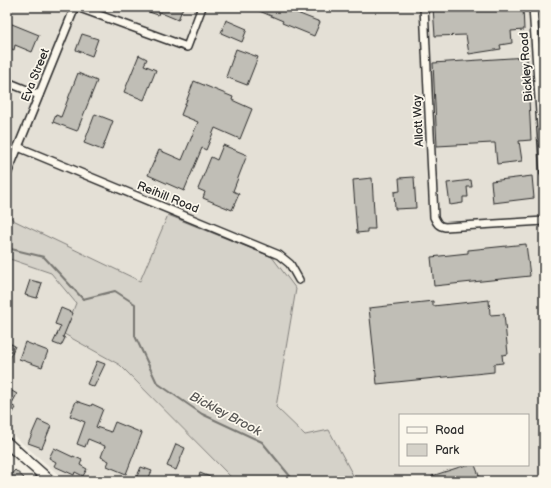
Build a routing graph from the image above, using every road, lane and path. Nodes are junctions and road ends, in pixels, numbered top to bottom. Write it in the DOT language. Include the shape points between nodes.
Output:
graph roads {
  1 [pos="76,7"];
  2 [pos="202,7"];
  3 [pos="424,7"];
  4 [pos="533,7"];
  5 [pos="7,82"];
  6 [pos="39,95"];
  7 [pos="18,147"];
  8 [pos="544,173"];
  9 [pos="7,174"];
  10 [pos="544,221"];
  11 [pos="300,280"];
  12 [pos="7,443"];
  13 [pos="45,479"];
  1 -- 2 [label="street" via="186,47"];
  1 -- 6 [label="street, Eva Street"];
  3 -- 10 [label="street, Allott Way" via="434,217 437,224 445,227"];
  4 -- 8 [label="street, Bickley Road"];
  5 -- 6 [label="street"];
  6 -- 7 [label="street, Eva Street"];
  7 -- 9 [label="street, Eva Street"];
  7 -- 11 [label="street, Reihill Road" via="279,255 290,264"];
  12 -- 13 [label="main road"];
}
